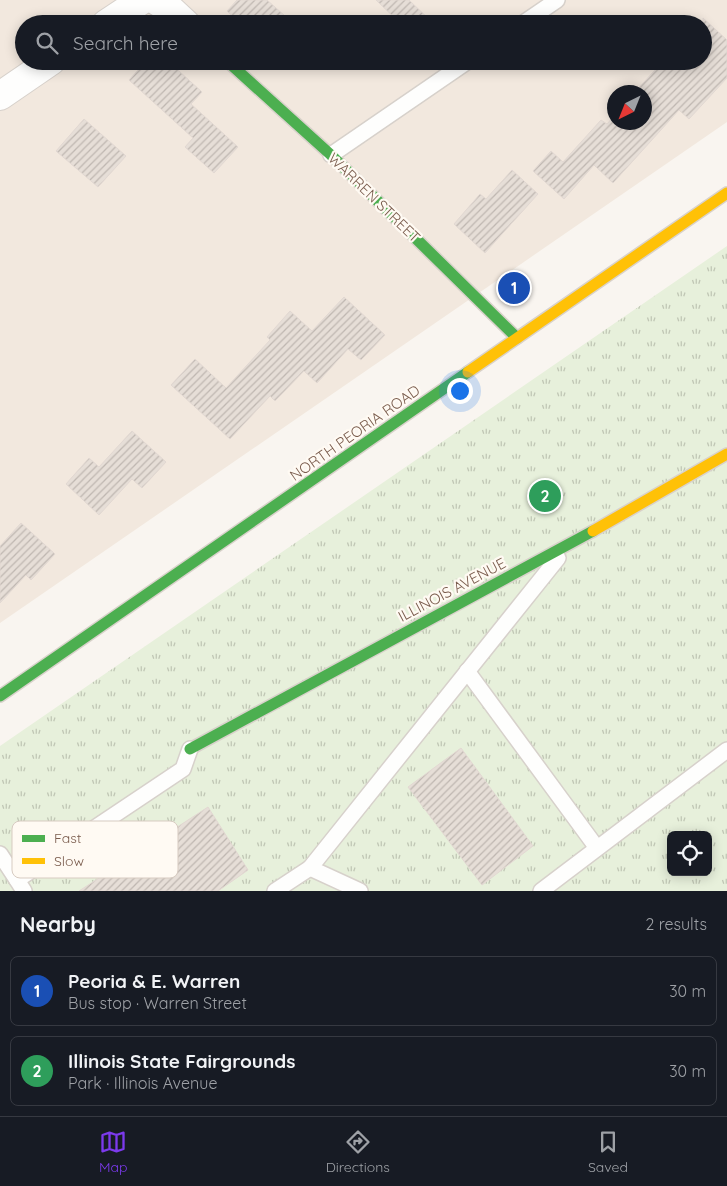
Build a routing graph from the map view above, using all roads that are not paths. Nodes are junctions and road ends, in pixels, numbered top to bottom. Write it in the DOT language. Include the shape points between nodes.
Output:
graph roads {
  1 [pos="142,0"];
  2 [pos="155,0"];
  3 [pos="557,0"];
  4 [pos="120,15"];
  5 [pos="176,15"];
  6 [pos="535,15"];
  7 [pos="38,70"];
  8 [pos="237,70"];
  9 [pos="455,70"];
  10 [pos="0,96"];
  11 [pos="331,155"];
  12 [pos="727,193"];
  13 [pos="518,338"];
  14 [pos="727,454"];
  15 [pos="568,545"];
  16 [pos="467,672"];
  17 [pos="0,696"];
  18 [pos="190,749"];
  19 [pos="727,750"];
  20 [pos="111,821"];
  21 [pos="597,848"];
  22 [pos="0,854"];
  23 [pos="310,868"];
  24 [pos="12,873"];
  25 [pos="31,878"];
  26 [pos="20,886"];
  27 [pos="275,891"];
  28 [pos="360,891"];
  29 [pos="540,891"];
  1 -- 4 [label="street"];
  2 -- 5 [label="street"];
  3 -- 6 [label="lane"];
  7 -- 10 [label="street"];
  8 -- 11 [label="street, WARREN STREET"];
  9 -- 11 [label="lane"];
  11 -- 13 [label="street, WARREN STREET"];
  12 -- 13 [label="street, NORTH PEORIA ROAD"];
  13 -- 17 [label="street, NORTH PEORIA ROAD"];
  14 -- 15 [label="street, ILLINOIS AVENUE"];
  15 -- 16 [label="lane"];
  15 -- 18 [label="street, ILLINOIS AVENUE"];
  16 -- 21 [label="lane"];
  16 -- 23 [label="lane"];
  18 -- 20 [label="lane" via="183,769"];
  19 -- 21 [label="lane"];
  21 -- 29 [label="lane"];
  22 -- 24 [label="lane"];
  23 -- 27 [label="lane"];
  23 -- 28 [label="lane"];
  25 -- 26 [label="lane"];
}
